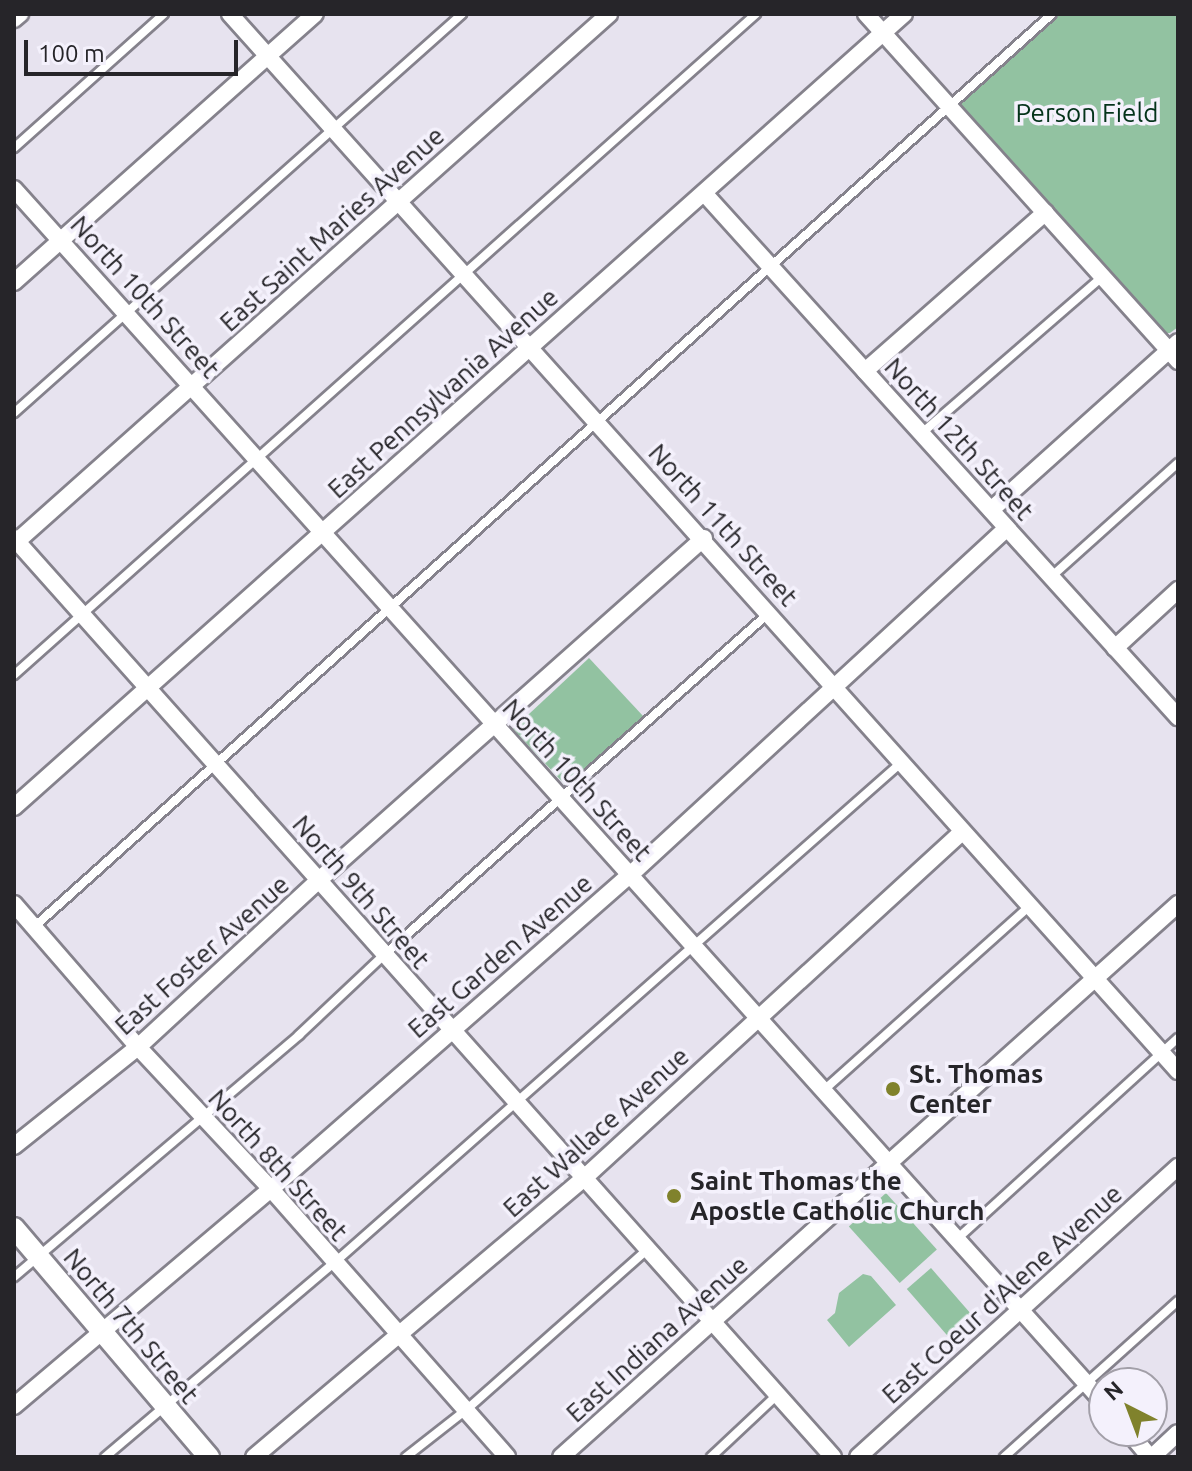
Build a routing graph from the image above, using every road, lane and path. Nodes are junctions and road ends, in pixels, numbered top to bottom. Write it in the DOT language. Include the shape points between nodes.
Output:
graph roads {
  1 [pos="20,14"];
  2 [pos="164,14"];
  3 [pos="230,14"];
  4 [pos="315,14"];
  5 [pos="462,14"];
  6 [pos="609,14"];
  7 [pos="756,14"];
  8 [pos="866,14"];
  9 [pos="904,14"];
  10 [pos="1052,14"];
  11 [pos="14,19"];
  12 [pos="883,33"];
  13 [pos="268,56"];
  14 [pos="949,107"];
  15 [pos="334,128"];
  16 [pos="14,148"];
  17 [pos="14,189"];
  18 [pos="704,193"];
  19 [pos="400,201"];
  20 [pos="1045,213"];
  21 [pos="61,240"];
  22 [pos="770,267"];
  23 [pos="465,273"];
  24 [pos="1103,276"];
  25 [pos="14,282"];
  26 [pos="127,313"];
  27 [pos="531,347"];
  28 [pos="1175,351"];
  29 [pos="865,371"];
  30 [pos="193,385"];
  31 [pos="14,413"];
  32 [pos="598,421"];
  33 [pos="921,433"];
  34 [pos="258,457"];
  35 [pos="1178,463"];
  36 [pos="991,510"];
  37 [pos="1007,528"];
  38 [pos="324,531"];
  39 [pos="704,538"];
  40 [pos="15,541"];
  41 [pos="1051,577"];
  42 [pos="1178,590"];
  43 [pos="391,607"];
  44 [pos="769,612"];
  45 [pos="82,614"];
  46 [pos="1115,648"];
  47 [pos="14,675"];
  48 [pos="836,686"];
  49 [pos="147,688"];
  50 [pos="1178,717"];
  51 [pos="496,726"];
  52 [pos="903,760"];
  53 [pos="216,763"];
  54 [pos="561,798"];
  55 [pos="14,807"];
  56 [pos="962,832"];
  57 [pos="630,875"];
  58 [pos="319,880"];
  59 [pos="14,904"];
  60 [pos="1178,904"];
  61 [pos="1030,906"];
  62 [pos="34,927"];
  63 [pos="695,944"];
  64 [pos="384,955"];
  65 [pos="1095,978"];
  66 [pos="759,1016"];
  67 [pos="451,1031"];
  68 [pos="1178,1038"];
  69 [pos="138,1047"];
  70 [pos="1162,1053"];
  71 [pos="1178,1071"];
  72 [pos="825,1089"];
  73 [pos="516,1104"];
  74 [pos="203,1117"];
  75 [pos="14,1146"];
  76 [pos="891,1162"];
  77 [pos="1178,1167"];
  78 [pos="583,1179"];
  79 [pos="271,1189"];
  80 [pos="14,1228"];
  81 [pos="958,1238"];
  82 [pos="648,1249"];
  83 [pos="38,1257"];
  84 [pos="334,1263"];
  85 [pos="14,1277"];
  86 [pos="1178,1301"];
  87 [pos="1020,1309"];
  88 [pos="712,1322"];
  89 [pos="103,1332"];
  90 [pos="398,1336"];
  91 [pos="1087,1383"];
  92 [pos="778,1394"];
  93 [pos="14,1406"];
  94 [pos="165,1406"];
  95 [pos="466,1410"];
  96 [pos="1178,1433"];
  97 [pos="105,1457"];
  98 [pos="209,1457"];
  99 [pos="254,1457"];
  100 [pos="406,1457"];
  101 [pos="507,1457"];
  102 [pos="561,1457"];
  103 [pos="711,1457"];
  104 [pos="833,1457"];
  105 [pos="858,1457"];
  106 [pos="1004,1457"];
  107 [pos="1151,1457"];
  1 -- 11 [label="street"];
  2 -- 16 [label="lane"];
  3 -- 13 [label="street, North 11th Street"];
  4 -- 13 [label="street"];
  5 -- 15 [label="lane"];
  6 -- 19 [label="street, East Saint Maries Avenue"];
  7 -- 23 [label="lane"];
  8 -- 12 [label="street"];
  9 -- 12 [label="street, East Pennsylvania Avenue"];
  10 -- 14 [label="lane"];
  12 -- 14 [label="street"];
  12 -- 18 [label="street, East Pennsylvania Avenue"];
  13 -- 15 [label="street, North 11th Street"];
  13 -- 21 [label="street"];
  14 -- 20 [label="street"];
  14 -- 22 [label="lane"];
  15 -- 19 [label="street, North 11th Street"];
  15 -- 26 [label="lane"];
  17 -- 21 [label="street, North 10th Street"];
  18 -- 22 [label="street, North 12th Street"];
  18 -- 27 [label="street, East Pennsylvania Avenue"];
  19 -- 23 [label="street, North 11th Street"];
  19 -- 30 [label="street, East Saint Maries Avenue"];
  20 -- 24 [label="street"];
  20 -- 29 [label="street"];
  21 -- 25 [label="street"];
  21 -- 26 [label="street, North 10th Street"];
  22 -- 29 [label="street, North 12th Street"];
  22 -- 32 [label="lane"];
  23 -- 27 [label="street, North 11th Street"];
  23 -- 34 [label="lane"];
  24 -- 28 [label="street"];
  24 -- 33 [label="lane"];
  26 -- 30 [label="street, North 10th Street"];
  26 -- 31 [label="lane"];
  27 -- 32 [label="street, North 11th Street"];
  27 -- 38 [label="street, East Pennsylvania Avenue"];
  28 -- 36 [label="street"];
  29 -- 33 [label="street, North 12th Street"];
  30 -- 34 [label="street, North 10th Street"];
  30 -- 40 [label="street, East Saint Maries Avenue"];
  32 -- 39 [label="street, North 11th Street"];
  32 -- 43 [label="lane"];
  33 -- 36 [label="street, North 12th Street"];
  34 -- 38 [label="street, North 10th Street"];
  34 -- 45 [label="lane"];
  35 -- 41 [label="lane"];
  36 -- 37 [label="street, North 12th Street"];
  37 -- 41 [label="street, North 12th Street"];
  37 -- 48 [label="street, East Garden Avenue"];
  38 -- 43 [label="street, North 10th Street"];
  38 -- 49 [label="street, East Pennsylvania Avenue"];
  39 -- 44 [label="street, North 11th Street"];
  39 -- 51 [label="street, East Foster Avenue"];
  40 -- 45 [label="street, North 9th Street"];
  41 -- 46 [label="street, North 12th Street"];
  42 -- 46 [label="street"];
  43 -- 51 [label="street, North 10th Street"];
  43 -- 53 [label="lane"];
  44 -- 48 [label="street, North 11th Street"];
  44 -- 54 [label="lane"];
  45 -- 47 [label="lane"];
  45 -- 49 [label="street, North 9th Street"];
  46 -- 50 [label="street, North 12th Street"];
  48 -- 52 [label="street, North 11th Street"];
  48 -- 57 [label="street, East Garden Avenue"];
  49 -- 53 [label="street, North 9th Street"];
  49 -- 55 [label="street, East Pennsylvania Avenue"];
  51 -- 54 [label="street, North 10th Street"];
  51 -- 58 [label="street, East Foster Avenue"];
  52 -- 56 [label="street, North 11th Street"];
  52 -- 63 [label="lane"];
  53 -- 58 [label="street, North 9th Street"];
  53 -- 62 [label="lane"];
  54 -- 57 [label="street, North 10th Street"];
  54 -- 64 [label="lane"];
  56 -- 61 [label="street, North 11th Street"];
  56 -- 66 [label="street, East Wallace Avenue"];
  57 -- 63 [label="street, North 10th Street"];
  57 -- 67 [label="street, East Garden Avenue"];
  58 -- 64 [label="street, North 9th Street"];
  58 -- 69 [label="street, East Foster Avenue"];
  59 -- 62 [label="street, North 8th Street"];
  60 -- 65 [label="street, East Indiana Avenue"];
  61 -- 65 [label="street, North 11th Street"];
  61 -- 72 [label="lane"];
  62 -- 69 [label="street, North 8th Street"];
  63 -- 66 [label="street, North 10th Street"];
  63 -- 73 [label="lane"];
  64 -- 67 [label="street, North 9th Street"];
  64 -- 74 [label="lane"];
  65 -- 70 [label="street, North 11th Street"];
  65 -- 76 [label="street, East Indiana Avenue"];
  66 -- 72 [label="street, North 10th Street"];
  66 -- 78 [label="street, East Wallace Avenue"];
  67 -- 73 [label="street, North 9th Street"];
  67 -- 79 [label="street, East Garden Avenue"];
  68 -- 70 [label="lane"];
  69 -- 74 [label="street, North 8th Street"];
  69 -- 75 [label="street, East Foster Avenue"];
  70 -- 71 [label="street, North 11th Street"];
  70 -- 81 [label="lane"];
  72 -- 76 [label="street, North 10th Street"];
  73 -- 78 [label="street, North 9th Street"];
  73 -- 84 [label="lane"];
  74 -- 79 [label="street, North 8th Street"];
  74 -- 83 [label="lane"];
  76 -- 81 [label="street, North 10th Street"];
  76 -- 88 [label="street, East Indiana Avenue"];
  77 -- 87 [label="street, East Coeur d'Alene Avenue"];
  78 -- 82 [label="street, North 9th Street"];
  78 -- 90 [label="street, East Wallace Avenue"];
  79 -- 84 [label="street, North 8th Street"];
  79 -- 89 [label="street, East Garden Avenue"];
  80 -- 83 [label="street, North 7th Street"];
  81 -- 87 [label="street, North 10th Street"];
  82 -- 88 [label="street, North 9th Street"];
  82 -- 95 [label="lane"];
  83 -- 85 [label="lane"];
  83 -- 89 [label="street, North 7th Street"];
  84 -- 90 [label="street, North 8th Street"];
  84 -- 94 [label="lane"];
  86 -- 91 [label="lane"];
  87 -- 91 [label="street, North 10th Street"];
  87 -- 105 [label="street, East Coeur d'Alene Avenue"];
  88 -- 92 [label="street, North 9th Street"];
  88 -- 102 [label="street, East Indiana Avenue"];
  89 -- 93 [label="street, East Garden Avenue"];
  89 -- 94 [label="street, North 7th Street"];
  90 -- 95 [label="street, North 8th Street"];
  90 -- 99 [label="street, East Wallace Avenue"];
  91 -- 106 [label="lane"];
  92 -- 103 [label="lane"];
  92 -- 104 [label="street, North 9th Street"];
  94 -- 97 [label="lane"];
  94 -- 98 [label="street, North 7th Street"];
  95 -- 100 [label="lane"];
  95 -- 101 [label="street, North 8th Street"];
  96 -- 107 [label="street"];
}
